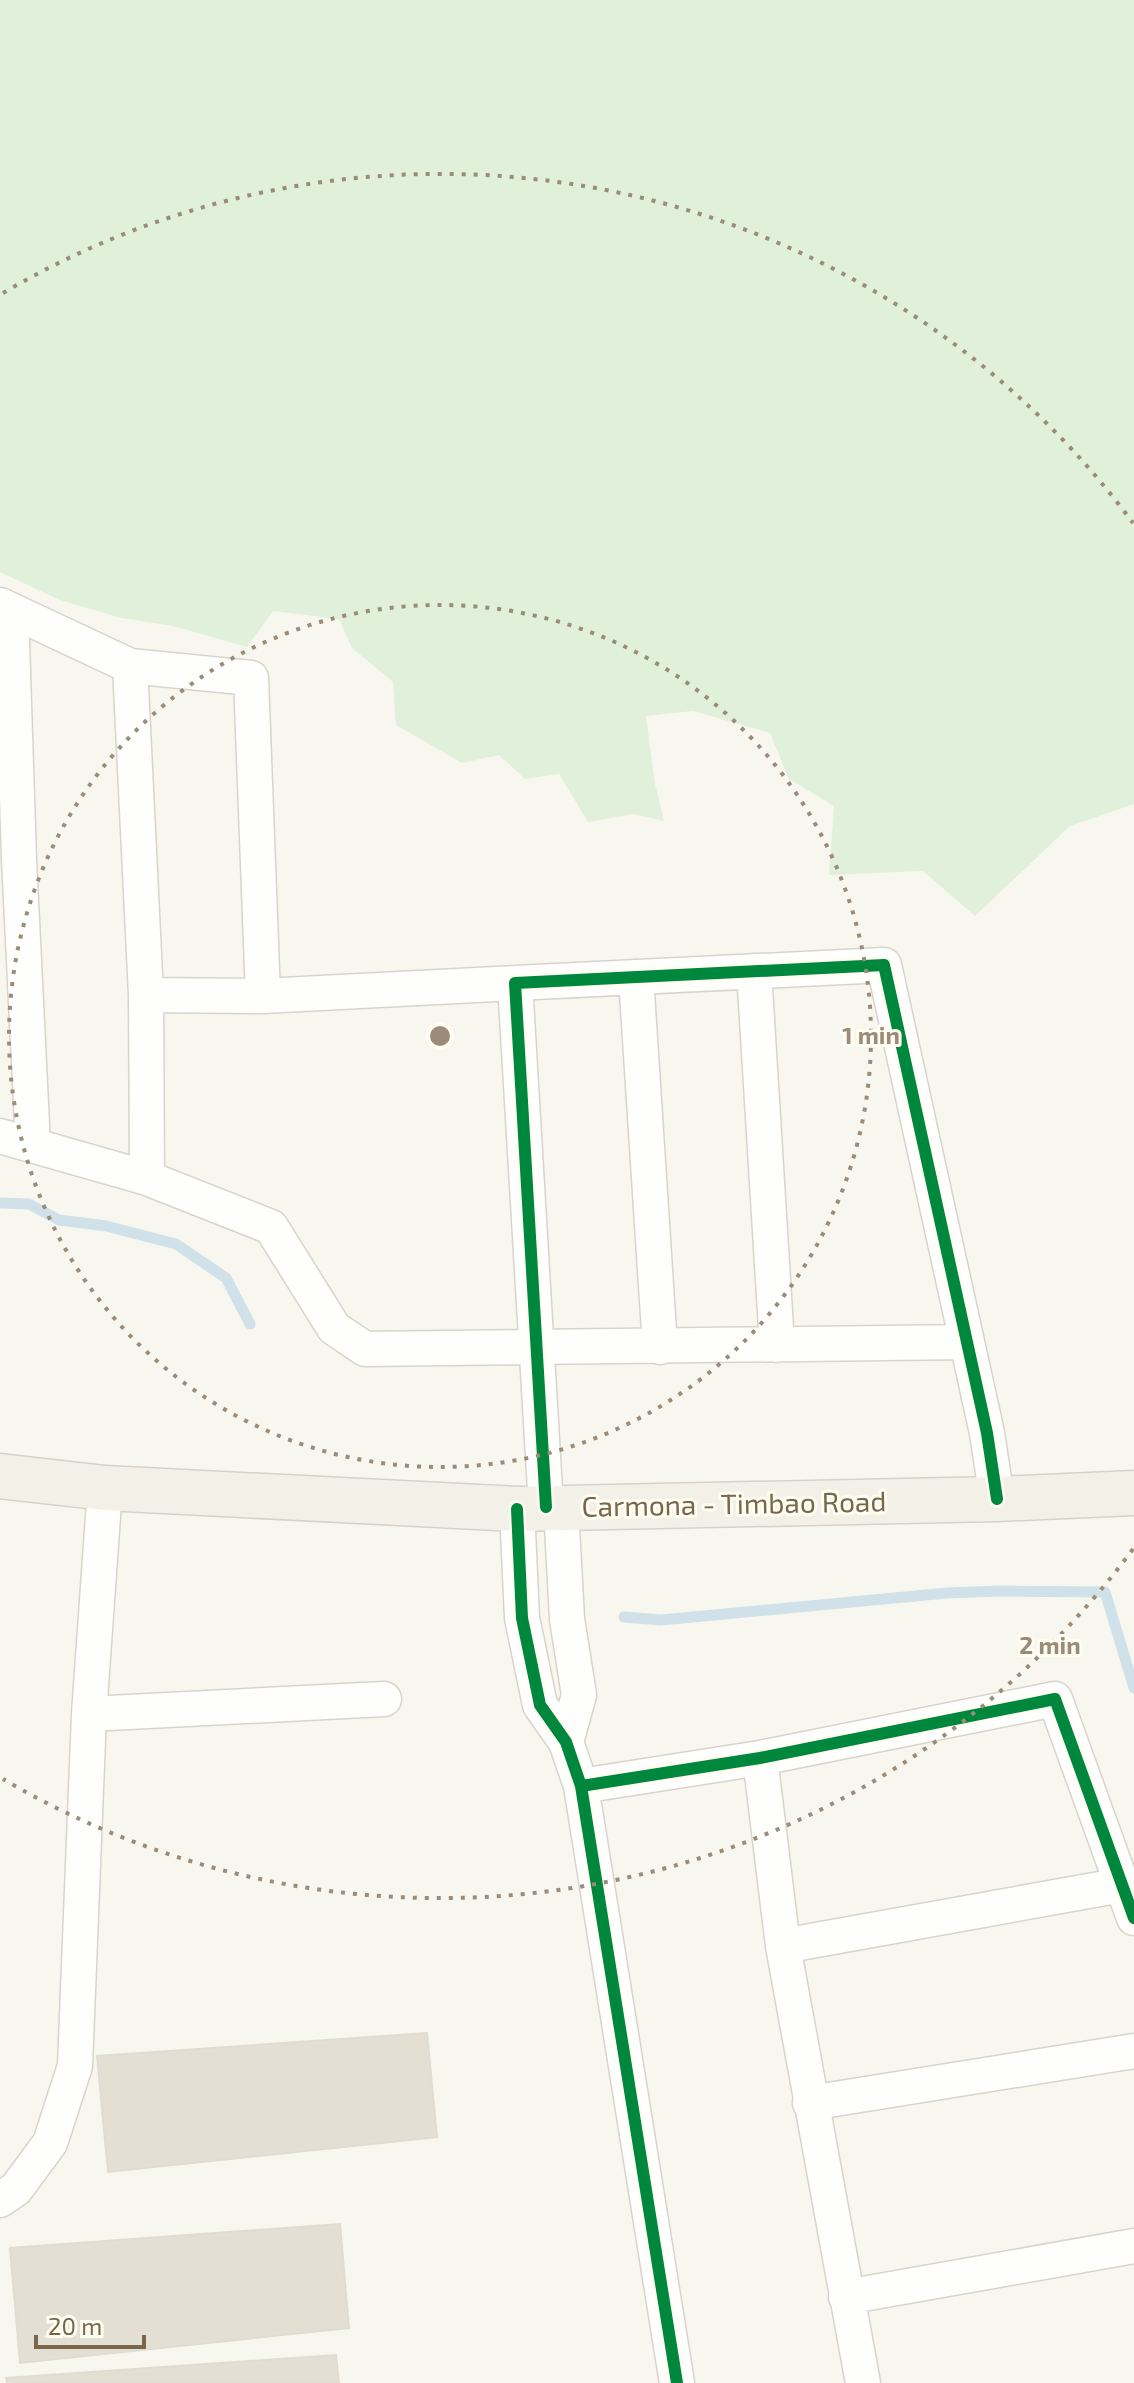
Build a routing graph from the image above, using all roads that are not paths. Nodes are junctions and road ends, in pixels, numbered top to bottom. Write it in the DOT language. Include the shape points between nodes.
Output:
graph roads {
  1 [pos="6,607"];
  2 [pos="130,666"];
  3 [pos="754,971"];
  4 [pos="636,977"];
  5 [pos="515,983"];
  6 [pos="146,995"];
  7 [pos="263,996"];
  8 [pos="0,1136"];
  9 [pos="33,1145"];
  10 [pos="147,1178"];
  11 [pos="967,1342"];
  12 [pos="777,1345"];
  13 [pos="660,1347"];
  14 [pos="537,1348"];
  15 [pos="0,1476"];
  16 [pos="105,1488"];
  17 [pos="1134,1493"];
  18 [pos="997,1499"];
  19 [pos="541,1508"];
  20 [pos="384,1699"];
  21 [pos="89,1714"];
  22 [pos="566,1742"];
  23 [pos="760,1758"];
  24 [pos="581,1786"];
  25 [pos="1122,1885"];
  26 [pos="1134,1918"];
  27 [pos="783,1946"];
  28 [pos="1134,2051"];
  29 [pos="810,2103"];
  30 [pos="0,2200"];
  31 [pos="1134,2246"];
  32 [pos="846,2297"];
  33 [pos="677,2383"];
  34 [pos="863,2383"];
  1 -- 2 [label="street"];
  1 -- 9 [label="street"];
  2 -- 6 [label="street"];
  2 -- 7 [label="street" via="251,678"];
  3 -- 4 [label="street"];
  3 -- 11 [label="street" via="884,965"];
  3 -- 12 [label="street"];
  4 -- 5 [label="street"];
  4 -- 13 [label="street"];
  5 -- 7 [label="street"];
  5 -- 14 [label="street"];
  6 -- 7 [label="street"];
  6 -- 10 [label="street"];
  8 -- 9 [label="street"];
  9 -- 10 [label="street"];
  10 -- 14 [label="street" via="271,1227 334,1328 365,1349"];
  11 -- 12 [label="street"];
  11 -- 18 [label="street"];
  12 -- 13 [label="street"];
  13 -- 14 [label="street"];
  14 -- 19 [label="street"];
  15 -- 16 [label="main road, Carmona - Timbao Road"];
  16 -- 19 [label="main road, Carmona - Timbao Road"];
  16 -- 21 [label="street"];
  17 -- 18 [label="main road, Carmona - Timbao Road"];
  18 -- 19 [label="main road, Carmona - Timbao Road"];
  19 -- 22 [label="street" via="579,1695"];
  19 -- 22 [label="street" via="522,1618 540,1705"];
  20 -- 21 [label="street"];
  21 -- 30 [label="street" via="75,2066 50,2143 16,2189"];
  22 -- 24 [label="street"];
  23 -- 24 [label="street"];
  23 -- 25 [label="street" via="1055,1699"];
  23 -- 27 [label="street"];
  24 -- 33 [label="street"];
  25 -- 26 [label="street"];
  25 -- 27 [label="street"];
  27 -- 29 [label="street"];
  28 -- 29 [label="street"];
  29 -- 32 [label="street"];
  31 -- 32 [label="street"];
  32 -- 34 [label="street"];
}
